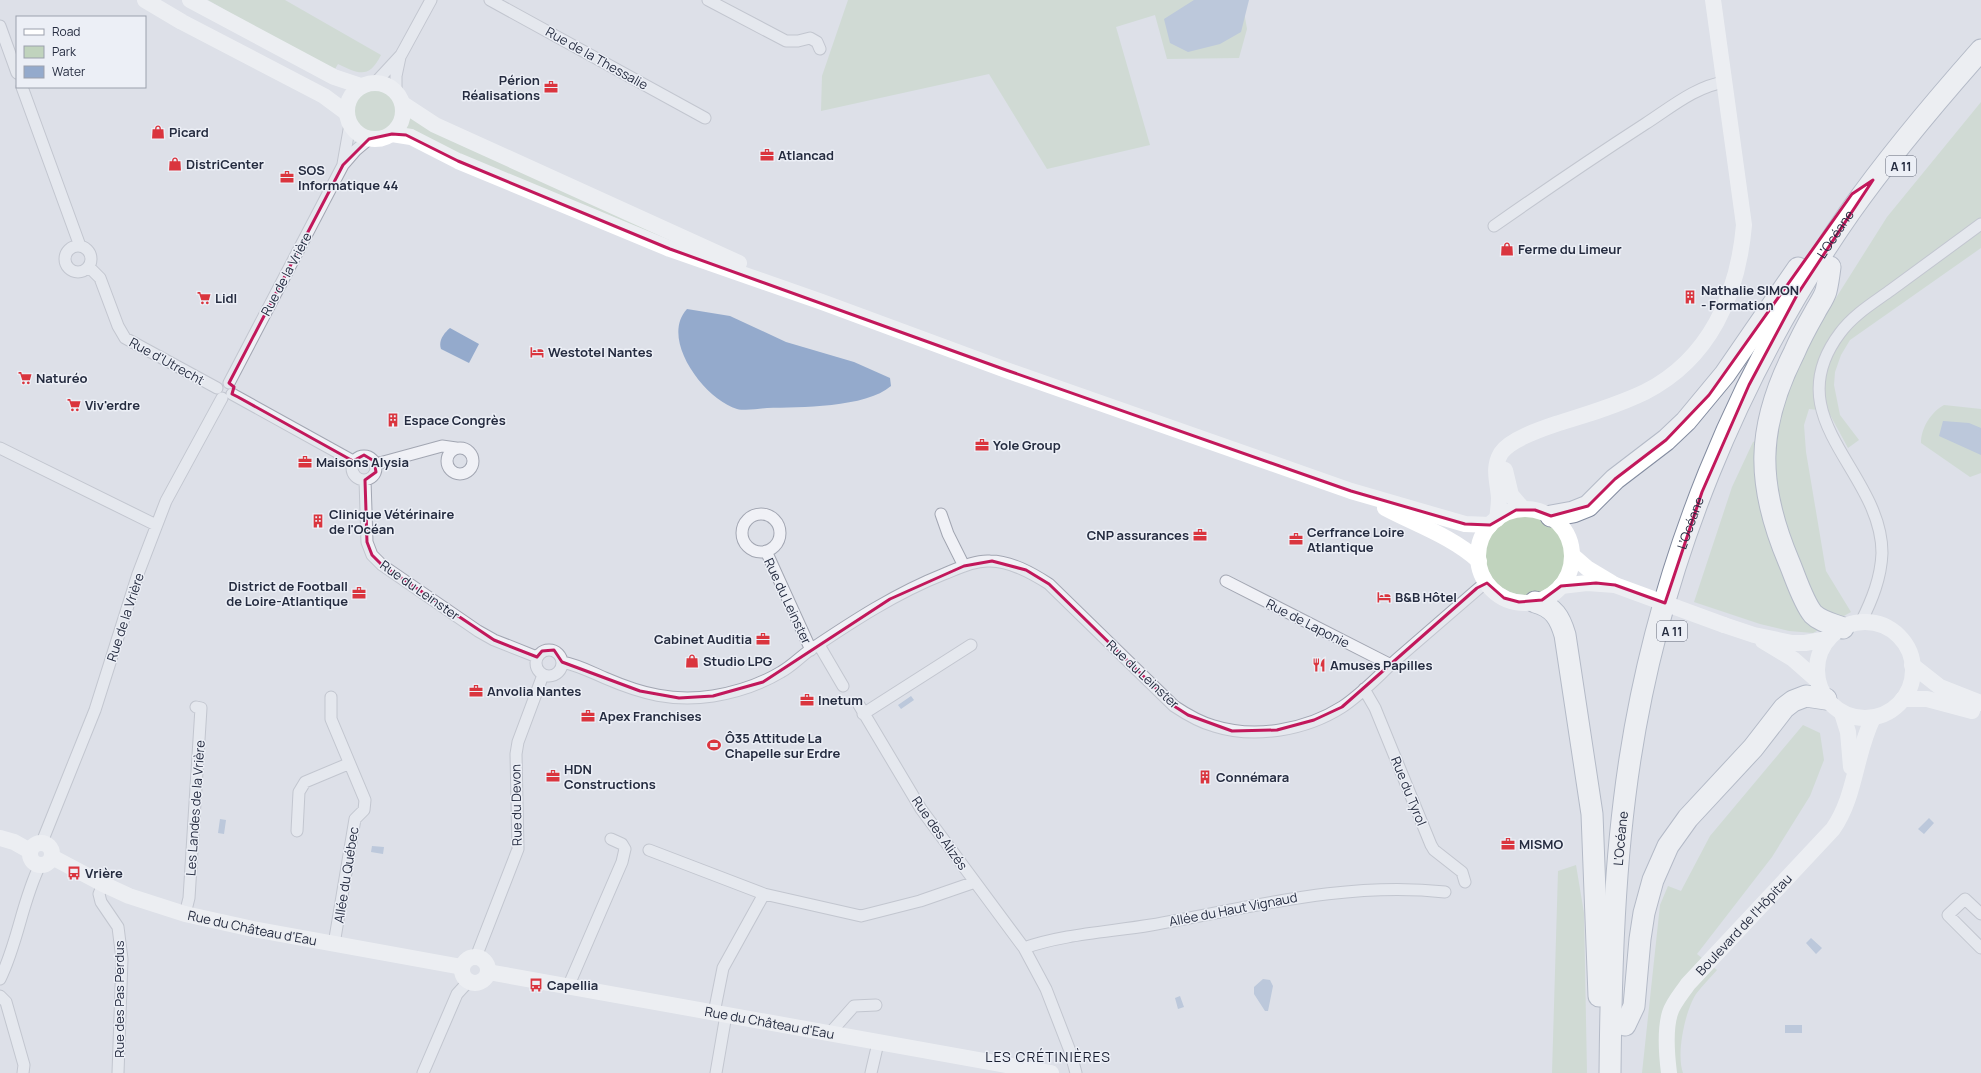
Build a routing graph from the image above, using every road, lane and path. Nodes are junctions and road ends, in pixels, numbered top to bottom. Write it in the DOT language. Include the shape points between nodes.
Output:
graph roads {
  1 [pos="145,0"];
  2 [pos="190,0"];
  3 [pos="431,0"];
  4 [pos="490,0"];
  5 [pos="708,0"];
  6 [pos="1713,0"];
  7 [pos="0,26"];
  8 [pos="820,49"];
  9 [pos="1981,50"];
  10 [pos="401,54"];
  11 [pos="16,70"];
  12 [pos="1981,72"];
  13 [pos="376,82"];
  14 [pos="1725,82"];
  15 [pos="360,86"];
  16 [pos="22,88"];
  17 [pos="399,98"];
  18 [pos="348,118"];
  19 [pos="705,118"];
  20 [pos="392,134"];
  21 [pos="369,139"];
  22 [pos="343,165"];
  23 [pos="1873,180"];
  24 [pos="1981,224"];
  25 [pos="1494,226"];
  26 [pos="80,246"];
  27 [pos="89,267"];
  28 [pos="1830,267"];
  29 [pos="822,302"];
  30 [pos="225,391"];
  31 [pos="1520,440"];
  32 [pos="0,448"];
  33 [pos="456,448"];
  34 [pos="428,449"];
  35 [pos="353,461"];
  36 [pos="446,461"];
  37 [pos="376,464"];
  38 [pos="365,480"];
  39 [pos="1351,491"];
  40 [pos="1523,509"];
  41 [pos="941,514"];
  42 [pos="1552,516"];
  43 [pos="1493,522"];
  44 [pos="156,525"];
  45 [pos="766,551"];
  46 [pos="1572,555"];
  47 [pos="1479,561"];
  48 [pos="964,566"];
  49 [pos="1226,581"];
  50 [pos="1486,582"];
  51 [pos="1615,585"];
  52 [pos="1561,586"];
  53 [pos="1535,602"];
  54 [pos="1844,630"];
  55 [pos="1754,635"];
  56 [pos="971,645"];
  57 [pos="815,647"];
  58 [pos="537,657"];
  59 [pos="562,662"];
  60 [pos="1912,664"];
  61 [pos="1390,665"];
  62 [pos="543,675"];
  63 [pos="843,686"];
  64 [pos="1364,689"];
  65 [pos="1822,690"];
  66 [pos="331,698"];
  67 [pos="1903,699"];
  68 [pos="1981,703"];
  69 [pos="196,707"];
  70 [pos="1842,713"];
  71 [pos="1981,714"];
  72 [pos="1873,718"];
  73 [pos="348,764"];
  74 [pos="1852,789"];
  75 [pos="297,831"];
  76 [pos="0,838"];
  77 [pos="611,839"];
  78 [pos="36,846"];
  79 [pos="649,850"];
  80 [pos="46,861"];
  81 [pos="975,882"];
  82 [pos="1465,882"];
  83 [pos="103,884"];
  84 [pos="1445,892"];
  85 [pos="764,894"];
  86 [pos="185,914"];
  87 [pos="1981,914"];
  88 [pos="334,944"];
  89 [pos="1024,948"];
  90 [pos="1981,948"];
  91 [pos="476,957"];
  92 [pos="3,967"];
  93 [pos="462,967"];
  94 [pos="488,972"];
  95 [pos="0,979"];
  96 [pos="468,982"];
  97 [pos="568,987"];
  98 [pos="0,996"];
  99 [pos="876,1006"];
  100 [pos="720,1014"];
  101 [pos="1625,1025"];
  102 [pos="830,1033"];
  103 [pos="878,1043"];
  104 [pos="1009,1069"];
  105 [pos="23,1073"];
  106 [pos="118,1073"];
  107 [pos="423,1073"];
  108 [pos="716,1073"];
  109 [pos="871,1073"];
  110 [pos="1051,1073"];
  111 [pos="1076,1073"];
  112 [pos="1601,1073"];
  113 [pos="1610,1073"];
  114 [pos="1625,1073"];
  115 [pos="1669,1073"];
  1 -- 18 [label="main road" via="324,96"];
  2 -- 15 [label="main road" via="334,77"];
  3 -- 10 [label="street"];
  4 -- 19 [label="street, Rue de la Thessalie"];
  5 -- 8 [label="street" via="786,41 810,38 817,42"];
  6 -- 14 [label="main road"];
  7 -- 11 [label="street"];
  9 -- 23 [label="highway, L’Océane / A 11"];
  10 -- 13 [label="street"];
  10 -- 17 [label="street" via="396,76"];
  12 -- 28 [label="highway, L’Océane / A 11" via="1897,172"];
  13 -- 15 [label="main road"];
  13 -- 17 [label="main road" via="384,84"];
  14 -- 25 [label="street" via="1713,84 1689,96"];
  14 -- 31 [label="main road" via="1744,225 1736,278 1719,318 1687,361 1647,391"];
  15 -- 18 [label="main road" via="347,104"];
  16 -- 26 [label="street"];
  17 -- 20 [label="main road" via="403,117"];
  17 -- 29 [label="main road" via="435,125"];
  18 -- 21 [label="main road" via="355,131"];
  18 -- 22 [label="street, Rue de la Vrière"];
  20 -- 21 [label="main road"];
  20 -- 29 [label="main road" via="411,137 458,161 670,249"];
  21 -- 22 [label="street, Rue de la Vrière"];
  22 -- 30 [label="street, Rue de la Vrière"];
  23 -- 42 [label="highway" via="1852,194 1725,374 1686,421 1666,440 1615,479 1588,506"];
  23 -- 113 [label="highway, L’Océane / A 11" via="1797,295 1752,379 1702,492 1670,585 1646,676 1625,801 1614,930"];
  24 -- 54 [label="street" via="1851,320 1834,341 1824,362 1820,388 1822,412 1835,443 1863,487 1872,508 1882,552 1878,580 1871,602"];
  26 -- 27 [label="street" via="88,250 92,258"];
  26 -- 27 [label="street" via="68,250 64,258 66,265 78,273"];
  27 -- 30 [label="street, Rue d'Utrecht" via="100,278 125,338"];
  28 -- 54 [label="highway" via="1826,292 1789,362 1770,410 1764,470 1772,514 1806,602 1813,613 1822,620"];
  28 -- 101 [label="highway, L’Océane / A 11" via="1777,359 1742,431 1698,543 1667,650 1651,721 1639,801 1629,915"];
  29 -- 39 [label="main road" via="1006,370"];
  30 -- 35 [label="street"];
  30 -- 44 [label="street, Rue de la Vrière" via="166,501"];
  31 -- 40 [label="main road" via="1508,457 1505,469 1511,495"];
  31 -- 43 [label="main road" via="1504,450 1498,461 1496,474 1499,500"];
  32 -- 44 [label="street"];
  33 -- 34 [label="street" via="442,446"];
  33 -- 36 [label="street" via="449,453"];
  33 -- 36 [label="street" via="464,448 471,454 473,463 469,471 461,475 452,472"];
  34 -- 36 [label="street"];
  34 -- 37 [label="street"];
  35 -- 37 [label="street" via="364,455"];
  35 -- 38 [label="street" via="354,476"];
  37 -- 38 [label="street" via="374,475"];
  38 -- 58 [label="street, Rue du Leinster" via="366,542 372,555 382,565 478,631"];
  39 -- 43 [label="main road" via="1464,524"];
  39 -- 47 [label="main road" via="1442,534"];
  40 -- 42 [label="main road"];
  40 -- 43 [label="main road" via="1508,512"];
  41 -- 48 [label="street"];
  42 -- 46 [label="main road" via="1569,537"];
  43 -- 47 [label="main road" via="1482,539"];
  44 -- 78 [label="street, Rue de la Vrière" via="95,710"];
  45 -- 57 [label="street, Rue du Leinster"];
  46 -- 51 [label="main road" via="1587,568"];
  46 -- 52 [label="main road" via="1570,572"];
  47 -- 50 [label="main road"];
  48 -- 57 [label="street, Rue du Leinster" via="890,599"];
  48 -- 64 [label="street, Rue du Leinster" via="992,560 1026,570 1049,584 1174,706 1213,726 1232,731 1252,732 1294,727 1342,707"];
  49 -- 61 [label="street, Rue de Laponie"];
  50 -- 53 [label="main road" via="1497,593 1511,601"];
  50 -- 61 [label="street, Rue du Leinster"];
  51 -- 52 [label="main road" via="1587,583"];
  51 -- 55 [label="main road, bridge"];
  52 -- 53 [label="main road" via="1549,596"];
  53 -- 112 [label="highway" via="1554,610 1565,635 1590,793 1594,840"];
  54 -- 55 [label="main road" via="1805,643 1792,643"];
  54 -- 60 [label="main road" via="1882,625 1896,634 1907,646"];
  54 -- 65 [label="main road" via="1818,659"];
  55 -- 65 [label="main road" via="1793,659"];
  56 -- 81 [label="street, Rue des Alizés" via="861,710 921,809"];
  57 -- 59 [label="street, Rue du Leinster" via="782,671 757,684 739,691 713,696 660,696"];
  57 -- 63 [label="street"];
  58 -- 59 [label="street" via="542,651 554,650 560,655"];
  58 -- 62 [label="street" via="538,669"];
  59 -- 62 [label="street" via="562,667 556,674"];
  60 -- 67 [label="main road" via="1912,680"];
  60 -- 68 [label="main road" via="1940,687"];
  61 -- 64 [label="street, Rue du Leinster"];
  62 -- 91 [label="street, Rue du Devon" via="516,754 518,849"];
  64 -- 82 [label="street, Rue du Tyrol" via="1375,708 1431,845 1462,872"];
  65 -- 70 [label="main road" via="1833,707"];
  65 -- 101 [label="highway" via="1793,701 1784,708 1753,748 1688,818 1668,846 1653,880 1644,913 1634,1006"];
  66 -- 73 [label="street, Allée du Québec" via="331,719"];
  67 -- 71 [label="main road" via="1927,700"];
  67 -- 72 [label="main road" via="1894,708"];
  69 -- 86 [label="street, Les Landes de la Vrière" via="201,708 189,898"];
  70 -- 72 [label="main road" via="1858,718"];
  70 -- 74 [label="main road, Boulevard de l'Hôpitau" via="1850,744"];
  72 -- 74 [label="main road, Boulevard de l'Hôpitau" via="1863,739"];
  73 -- 75 [label="street" via="305,782 299,792"];
  73 -- 88 [label="street, Allée du Québec" via="365,800 364,810 355,819"];
  74 -- 115 [label="main road, Boulevard de l'Hôpitau" via="1843,815 1833,829 1688,984 1670,1013"];
  76 -- 78 [label="main road"];
  77 -- 97 [label="street" via="622,844 625,849 622,862"];
  78 -- 80 [label="main road" via="49,845"];
  79 -- 85 [label="street"];
  80 -- 83 [label="main road, Rue du Château d'Eau"];
  80 -- 92 [label="street" via="30,884"];
  81 -- 85 [label="street" via="872,915 861,916"];
  81 -- 89 [label="street, Rue des Alizés"];
  83 -- 86 [label="main road, Rue du Château d'Eau"];
  83 -- 106 [label="street, Rue des Pas Perdus" via="99,894 101,902 118,927 122,959"];
  84 -- 89 [label="street, Allée du Haut Vignaud" via="1377,889 1326,893 1152,925 1046,941"];
  85 -- 100 [label="street" via="723,968"];
  86 -- 88 [label="main road, Rue du Château d'Eau"];
  87 -- 90 [label="street" via="1965,898 1948,915"];
  88 -- 93 [label="main road, Rue du Château d'Eau"];
  89 -- 111 [label="street, Rue des Alizés" via="1048,996"];
  91 -- 93 [label="main road" via="469,958"];
  91 -- 94 [label="main road" via="484,960"];
  92 -- 95 [label="street"];
  93 -- 96 [label="main road" via="462,975"];
  94 -- 96 [label="main road" via="481,982"];
  94 -- 97 [label="main road, Rue du Château d'Eau"];
  96 -- 107 [label="street" via="457,994"];
  97 -- 100 [label="main road, Rue du Château d'Eau"];
  98 -- 105 [label="street" via="6,1002 24,1065"];
  99 -- 102 [label="street" via="854,1006"];
  100 -- 102 [label="main road, Rue du Château d'Eau"];
  100 -- 108 [label="street"];
  101 -- 114 [label="highway, L’Océane / A 11"];
  102 -- 103 [label="main road, Rue du Château d'Eau"];
  103 -- 104 [label="main road, Rue du Château d'Eau"];
  103 -- 109 [label="street"];
  104 -- 110 [label="main road, Rue du Château d'Eau"];
}
